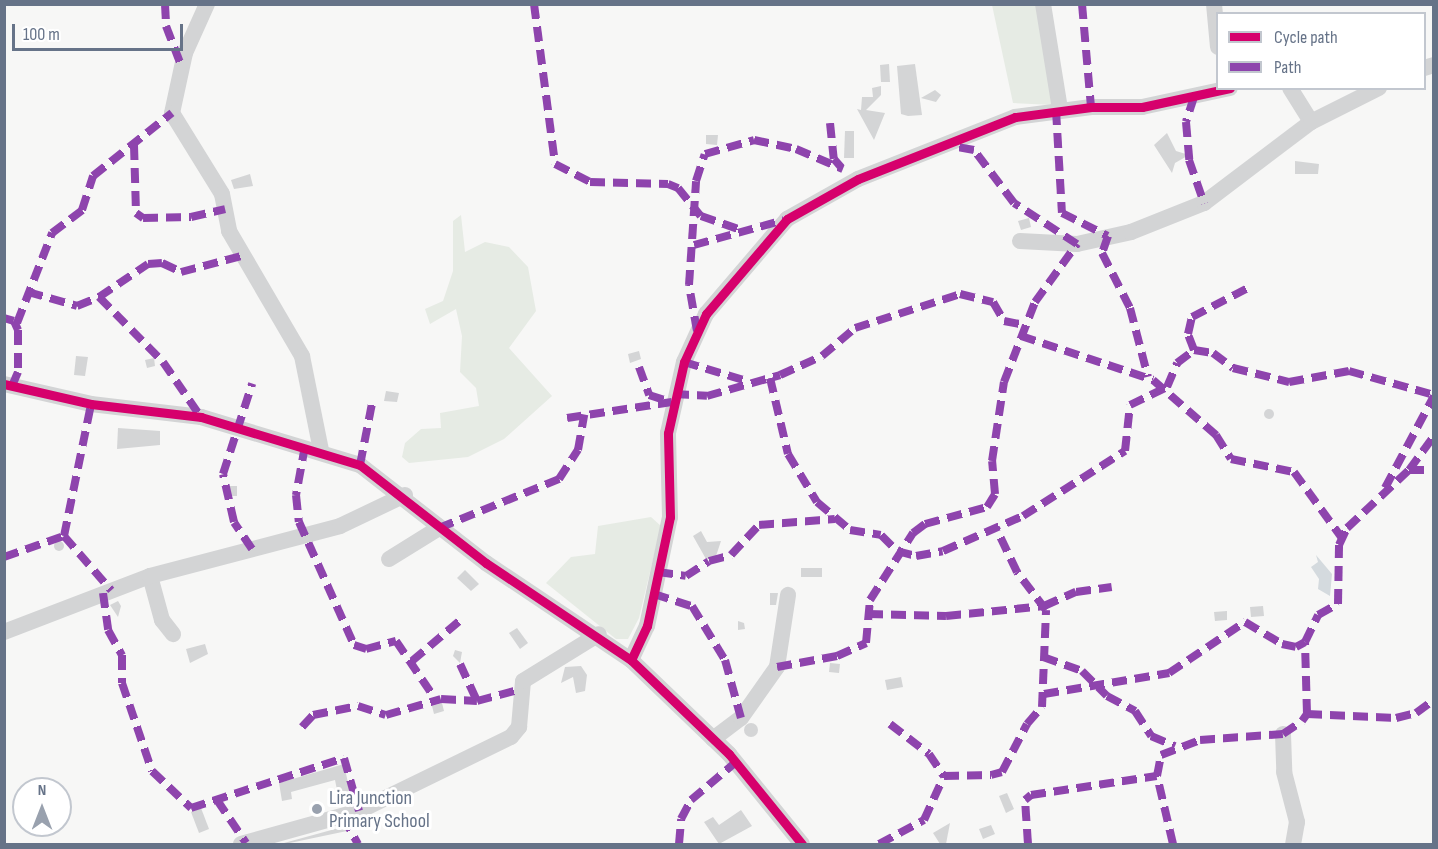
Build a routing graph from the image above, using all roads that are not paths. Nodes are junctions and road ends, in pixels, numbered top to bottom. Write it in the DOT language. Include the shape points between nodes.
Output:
graph roads {
  1 [pos="207,4"];
  2 [pos="1043,4"];
  3 [pos="1217,90"];
  4 [pos="1291,90"];
  5 [pos="1375,90"];
  6 [pos="1060,109"];
  7 [pos="1311,122"];
  8 [pos="1020,241"];
  9 [pos="4,384"];
  10 [pos="321,450"];
  11 [pos="405,495"];
  12 [pos="439,528"];
  13 [pos="389,559"];
  14 [pos="150,576"];
  15 [pos="788,595"];
  16 [pos="4,632"];
  17 [pos="173,634"];
  18 [pos="599,634"];
  19 [pos="631,660"];
  20 [pos="1283,734"];
  21 [pos="713,739"];
  22 [pos="241,844"];
  23 [pos="802,844"];
  24 [pos="1293,844"];
  1 -- 10 [label="street" via="183,59 172,113 222,194 229,231 302,356"];
  2 -- 6 [label="street"];
  3 -- 6 [label="street" via="1142,107"];
  4 -- 7 [label="street"];
  5 -- 7 [label="street"];
  6 -- 19 [label="street" via="983,128 820,199 787,219 706,314 672,402 670,517 647,626"];
  7 -- 8 [label="street" via="1204,203 1147,227 1077,244"];
  9 -- 10 [label="street" via="91,404 201,417"];
  10 -- 11 [label="street" via="360,465"];
  11 -- 12 [label="street"];
  11 -- 14 [label="street" via="340,526"];
  12 -- 13 [label="street"];
  12 -- 18 [label="street"];
  14 -- 16 [label="street"];
  14 -- 17 [label="street" via="162,620"];
  15 -- 21 [label="street" via="777,667 741,718"];
  18 -- 19 [label="street"];
  18 -- 22 [label="street" via="523,681 518,690 519,727 511,737 359,811"];
  19 -- 21 [label="street"];
  20 -- 24 [label="street" via="1284,772 1297,822"];
  21 -- 23 [label="street"];
}
